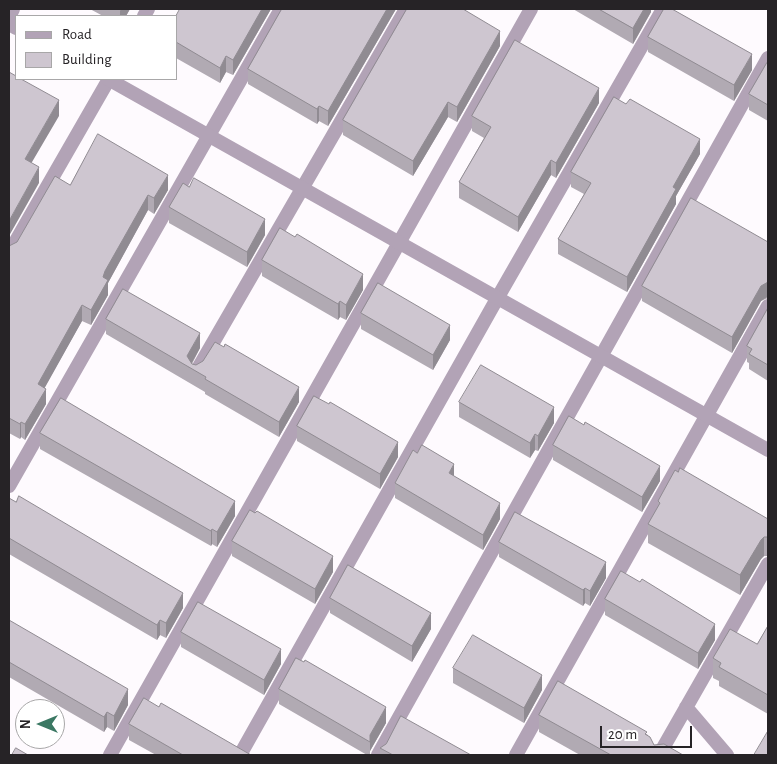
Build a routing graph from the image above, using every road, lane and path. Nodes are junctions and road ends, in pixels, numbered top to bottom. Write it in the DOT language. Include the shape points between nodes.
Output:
graph roads {
  1 [pos="13,9"];
  2 [pos="281,9"];
  3 [pos="406,9"];
  4 [pos="531,9"];
  5 [pos="663,9"];
  6 [pos="9,17"];
  7 [pos="768,58"];
  8 [pos="107,80"];
  9 [pos="110,80"];
  10 [pos="210,136"];
  11 [pos="303,188"];
  12 [pos="400,242"];
  13 [pos="9,253"];
  14 [pos="498,297"];
  15 [pos="768,306"];
  16 [pos="603,356"];
  17 [pos="196,372"];
  18 [pos="707,415"];
  19 [pos="768,450"];
  20 [pos="9,486"];
  21 [pos="768,564"];
  22 [pos="686,707"];
  23 [pos="110,755"];
  24 [pos="240,755"];
  25 [pos="378,755"];
  26 [pos="516,755"];
  27 [pos="659,755"];
  28 [pos="726,755"];
  1 -- 6 [label="street"];
  2 -- 10 [label="street"];
  3 -- 11 [label="street"];
  4 -- 12 [label="street"];
  5 -- 14 [label="street"];
  7 -- 16 [label="street"];
  8 -- 13 [label="street"];
  9 -- 10 [label="street"];
  10 -- 11 [label="street"];
  10 -- 20 [label="street"];
  11 -- 12 [label="street"];
  11 -- 17 [label="street"];
  12 -- 14 [label="street"];
  12 -- 23 [label="street"];
  14 -- 16 [label="street"];
  14 -- 24 [label="street"];
  15 -- 18 [label="street"];
  16 -- 18 [label="street"];
  16 -- 25 [label="street"];
  18 -- 19 [label="street"];
  18 -- 26 [label="street"];
  21 -- 22 [label="street"];
  22 -- 27 [label="street"];
  22 -- 28 [label="street"];
}
